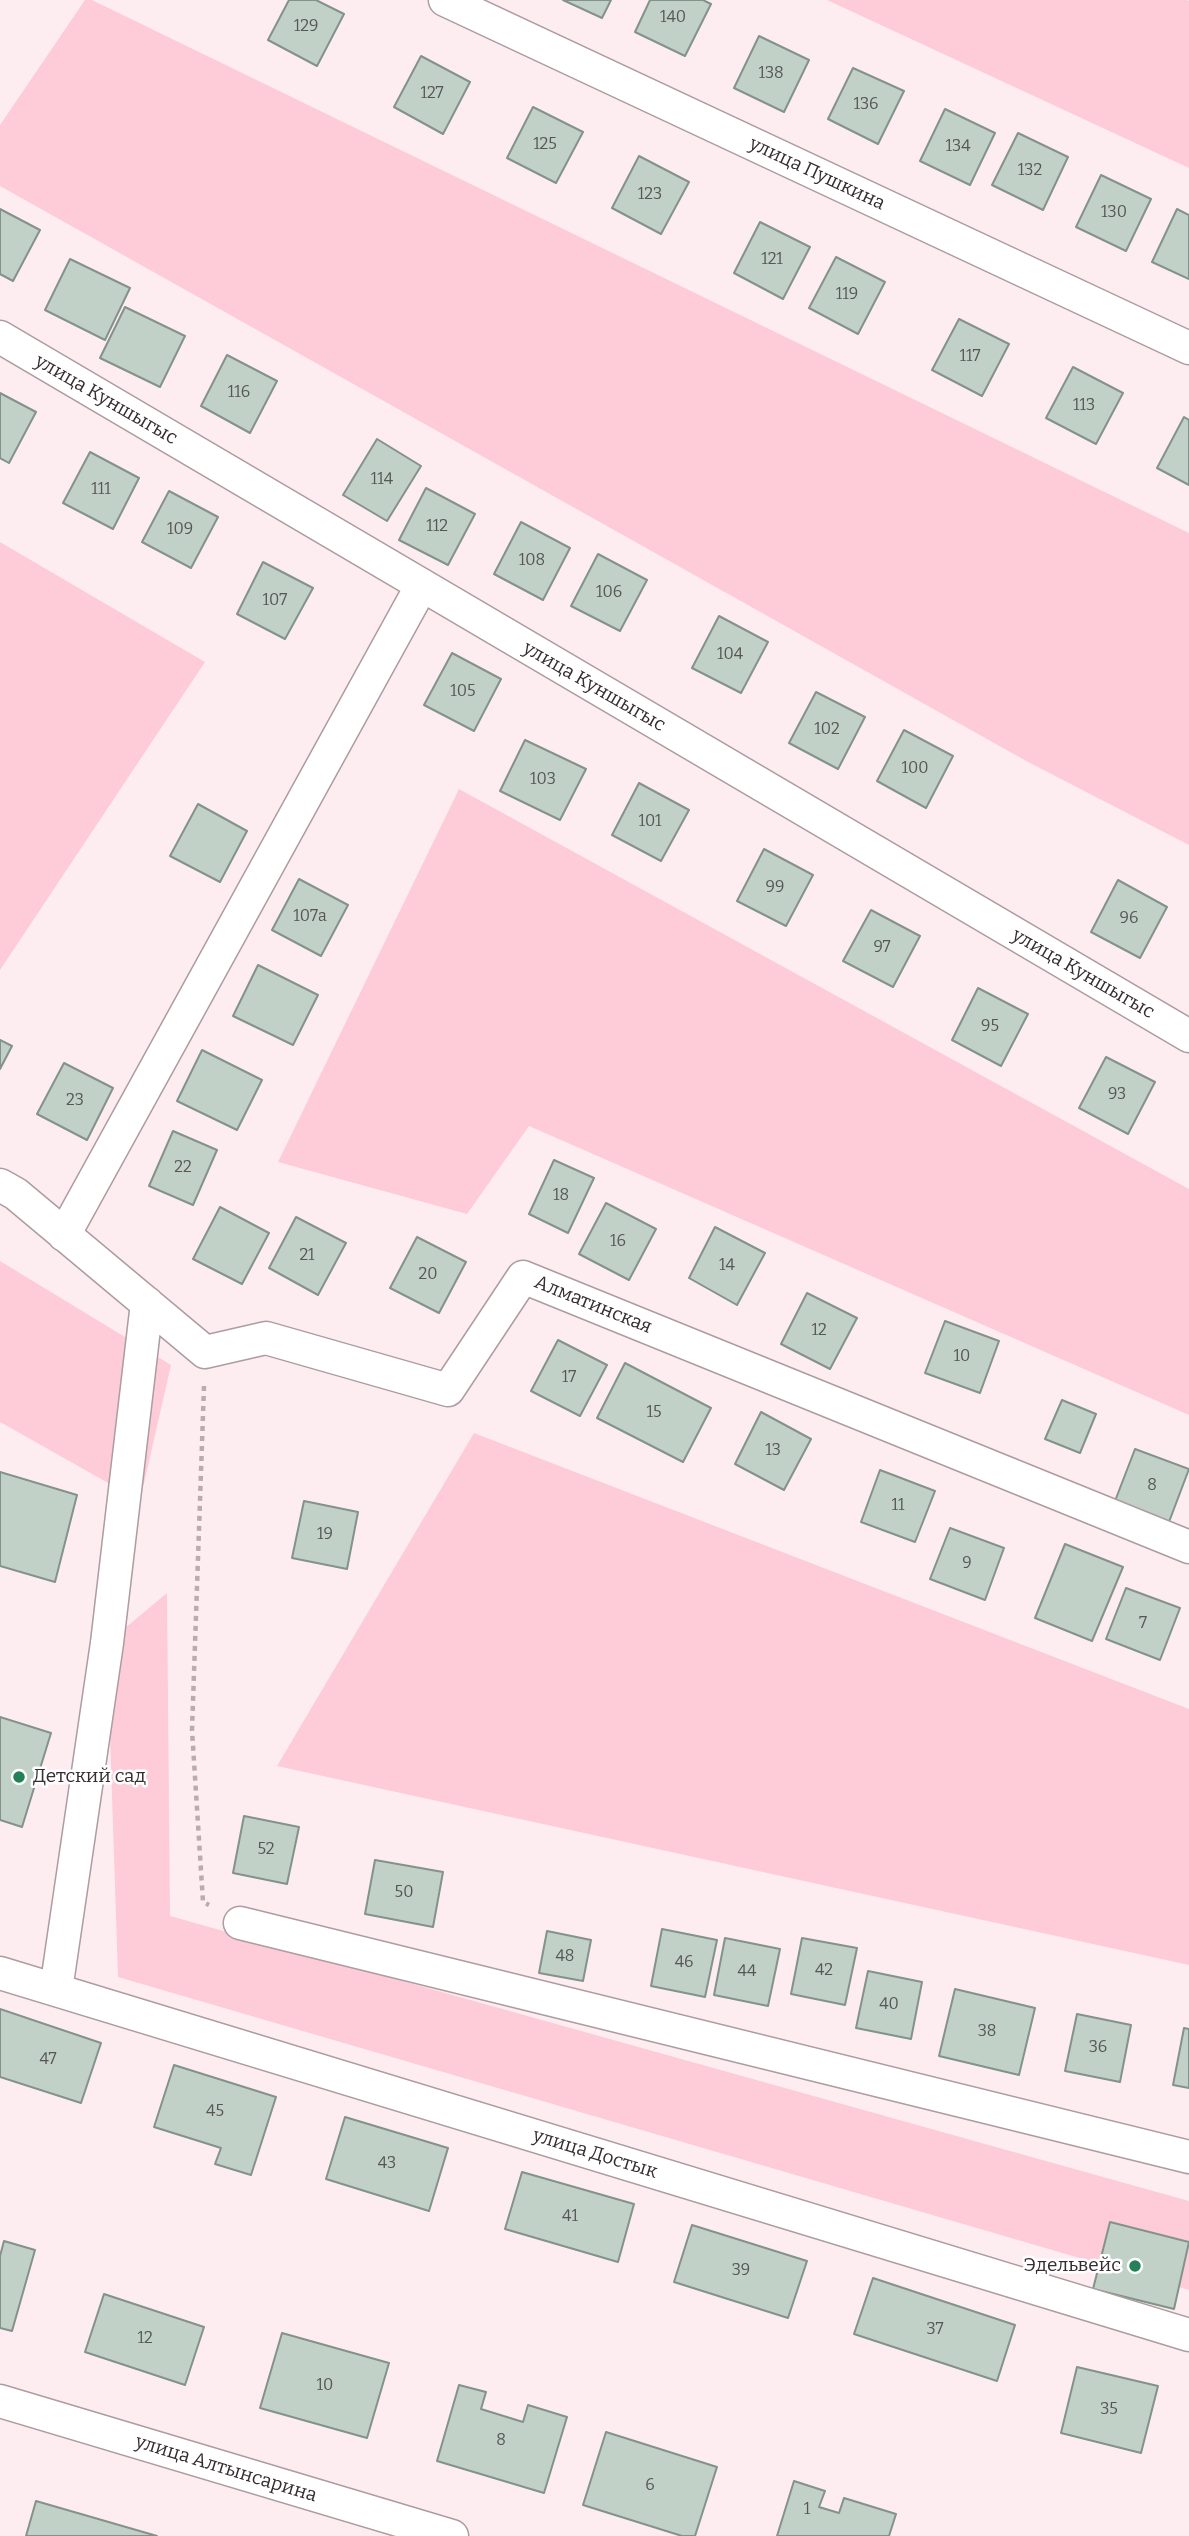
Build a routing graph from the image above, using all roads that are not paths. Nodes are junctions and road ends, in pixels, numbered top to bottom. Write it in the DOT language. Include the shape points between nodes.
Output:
graph roads {
  1 [pos="446,0"];
  2 [pos="0,337"];
  3 [pos="1189,348"];
  4 [pos="422,585"];
  5 [pos="1189,1036"];
  6 [pos="0,1185"];
  7 [pos="64,1235"];
  8 [pos="146,1303"];
  9 [pos="1189,1547"];
  10 [pos="240,1923"];
  11 [pos="0,1973"];
  12 [pos="57,1990"];
  13 [pos="1189,2157"];
  14 [pos="1189,2335"];
  15 [pos="0,2402"];
  16 [pos="452,2536"];
  1 -- 3 [label="street, улица Пушкина"];
  2 -- 4 [label="street, улица Куншыгыс"];
  4 -- 5 [label="street, улица Куншыгыс"];
  4 -- 7 [label="street"];
  6 -- 7 [label="street"];
  7 -- 8 [label="street"];
  8 -- 9 [label="street, Алматинская" via="205,1352 266,1338 448,1390 523,1277"];
  8 -- 12 [label="street" via="107,1643"];
  10 -- 13 [label="street"];
  11 -- 12 [label="street, улица Достык"];
  12 -- 14 [label="street, улица Достык"];
  15 -- 16 [label="street, улица Алтынсарина"];
}
